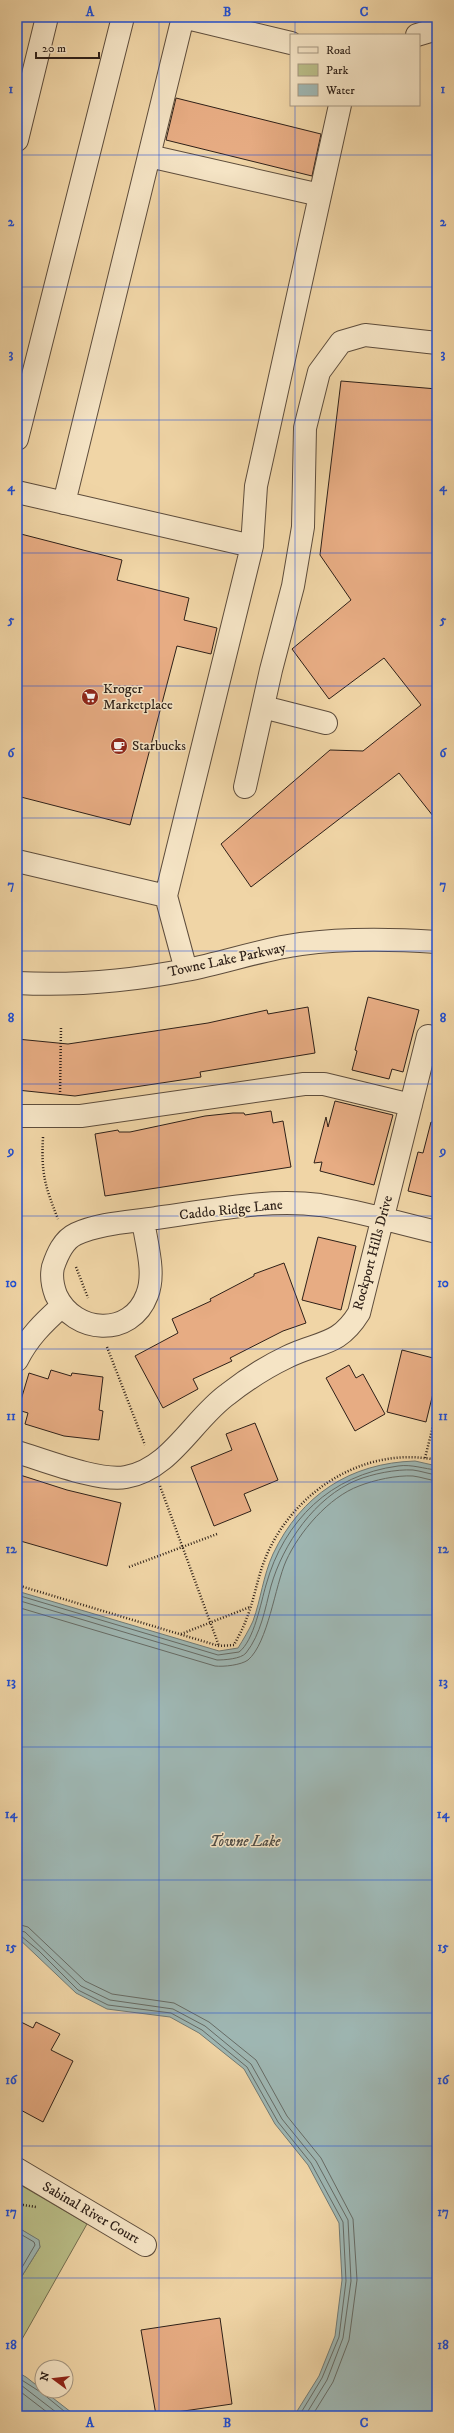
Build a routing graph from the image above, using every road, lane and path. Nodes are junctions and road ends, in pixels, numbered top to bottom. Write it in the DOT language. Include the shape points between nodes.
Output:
graph roads {
  1 [pos="47,17"];
  2 [pos="122,17"];
  3 [pos="183,17"];
  4 [pos="436,17"];
  5 [pos="437,22"];
  6 [pos="437,29"];
  7 [pos="420,34"];
  8 [pos="290,43"];
  9 [pos="340,106"];
  10 [pos="17,140"];
  11 [pos="149,156"];
  12 [pos="320,195"];
  13 [pos="437,343"];
  14 [pos="17,439"];
  15 [pos="17,492"];
  16 [pos="64,503"];
  17 [pos="252,546"];
  18 [pos="263,707"];
  19 [pos="326,723"];
  20 [pos="245,788"];
  21 [pos="17,861"];
  22 [pos="166,896"];
  23 [pos="437,942"];
  24 [pos="186,970"];
  25 [pos="17,983"];
  26 [pos="61,1027"];
  27 [pos="428,1036"];
  28 [pos="411,1105"];
  29 [pos="17,1116"];
  30 [pos="52,1117"];
  31 [pos="382,1219"];
  32 [pos="143,1220"];
  33 [pos="437,1232"];
  34 [pos="67,1242"];
  35 [pos="61,1306"];
  36 [pos="98,1326"];
  37 [pos="17,1360"];
  38 [pos="437,1410"];
  39 [pos="17,1452"];
  40 [pos="425,1458"];
  41 [pos="437,1460"];
  42 [pos="152,1465"];
  43 [pos="217,1534"];
  44 [pos="182,1547"];
  45 [pos="129,1567"];
  46 [pos="17,1585"];
  47 [pos="250,1607"];
  48 [pos="210,1623"];
  49 [pos="180,1634"];
  50 [pos="219,1646"];
  51 [pos="17,2170"];
  52 [pos="145,2245"];
  1 -- 10 [label="street"];
  2 -- 14 [label="street"];
  3 -- 8 [label="street"];
  3 -- 11 [label="street"];
  4 -- 5 [label="street"];
  6 -- 7 [label="street"];
  9 -- 12 [label="street"];
  11 -- 12 [label="street"];
  11 -- 16 [label="street"];
  12 -- 17 [label="street" via="256,486"];
  13 -- 18 [label="street" via="365,335 341,342 320,372 305,428 303,527 293,586"];
  15 -- 16 [label="street"];
  16 -- 17 [label="street"];
  17 -- 22 [label="street"];
  18 -- 19 [label="street"];
  18 -- 20 [label="street"];
  21 -- 22 [label="street"];
  22 -- 24 [label="street"];
  23 -- 24 [label="street, Towne Lake Parkway" via="380,938 300,944"];
  24 -- 25 [label="street, Towne Lake Parkway" via="111,982 49,985"];
  26 -- 30 [label="path"];
  27 -- 28 [label="street, Rockport Hills Drive"];
  28 -- 30 [label="street" via="324,1084 304,1084 81,1116"];
  28 -- 31 [label="street, Rockport Hills Drive"];
  29 -- 30 [label="street"];
  30 -- 34 [label="path" via="42,1170 44,1182"];
  31 -- 32 [label="street, Caddo Ridge Lane" via="319,1205 283,1203"];
  31 -- 33 [label="street, Caddo Ridge Lane"];
  31 -- 42 [label="street, Rockport Hills Drive" via="359,1313 350,1328 336,1340 288,1357 226,1395 165,1456"];
  32 -- 34 [label="street, Caddo Ridge Lane" via="94,1227 74,1235"];
  32 -- 36 [label="street, Caddo Ridge Lane" via="151,1273 147,1296 134,1314 117,1324"];
  34 -- 35 [label="street, Caddo Ridge Lane" via="60,1250 52,1269 53,1288"];
  34 -- 36 [label="path"];
  35 -- 36 [label="street, Caddo Ridge Lane" via="78,1321"];
  35 -- 37 [label="street" via="25,1344"];
  36 -- 42 [label="path"];
  38 -- 40 [label="path"];
  39 -- 42 [label="street, Rockport Hills Drive" via="106,1477 125,1477 142,1472"];
  40 -- 41 [label="path"];
  40 -- 47 [label="path" via="399,1457 374,1461 347,1471 320,1486 300,1504 280,1531 265,1559"];
  42 -- 44 [label="path"];
  43 -- 44 [label="path"];
  44 -- 45 [label="path"];
  44 -- 48 [label="path"];
  46 -- 49 [label="path"];
  47 -- 48 [label="path"];
  47 -- 50 [label="path" via="247,1620 234,1645"];
  48 -- 49 [label="path"];
  48 -- 50 [label="path"];
  49 -- 50 [label="path"];
  51 -- 52 [label="street, Sabinal River Court"];
}
